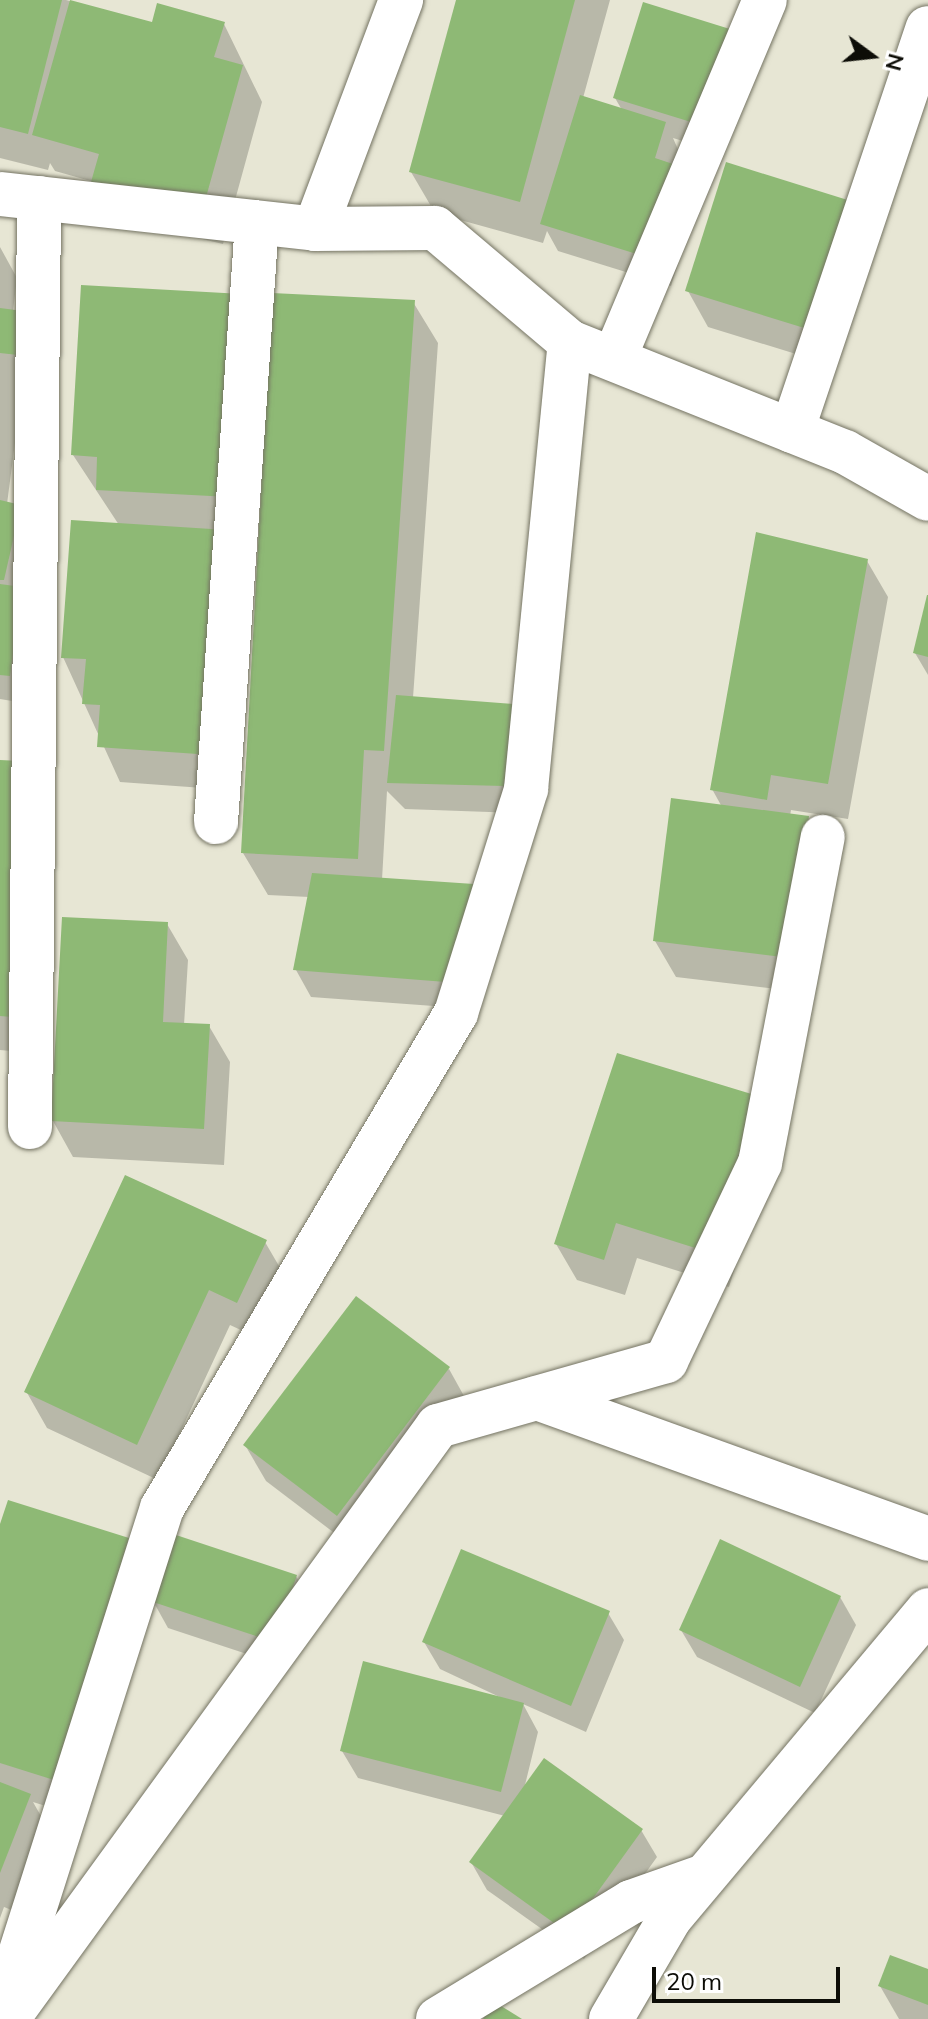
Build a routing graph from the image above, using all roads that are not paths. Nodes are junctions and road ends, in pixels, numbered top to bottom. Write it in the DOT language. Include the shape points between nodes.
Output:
graph roads {
  1 [pos="401,0"];
  2 [pos="765,0"];
  3 [pos="928,28"];
  4 [pos="20,196"];
  5 [pos="257,222"];
  6 [pos="315,229"];
  7 [pos="570,342"];
  8 [pos="614,359"];
  9 [pos="792,431"];
  10 [pos="928,499"];
  11 [pos="216,822"];
  12 [pos="823,837"];
  13 [pos="30,1127"];
  14 [pos="537,1398"];
  15 [pos="928,1539"];
  16 [pos="928,1610"];
  17 [pos="705,1876"];
  18 [pos="0,2017"];
  19 [pos="8,2019"];
  20 [pos="438,2019"];
  21 [pos="611,2019"];
  1 -- 6 [label="street"];
  2 -- 8 [label="street"];
  3 -- 9 [label="street"];
  4 -- 5 [label="street"];
  4 -- 13 [label="street"];
  5 -- 6 [label="street"];
  5 -- 11 [label="street"];
  6 -- 7 [label="street" via="435,228"];
  7 -- 8 [label="street"];
  7 -- 18 [label="street" via="526,789 456,1013 162,1508"];
  8 -- 9 [label="street"];
  9 -- 10 [label="street"];
  12 -- 14 [label="street" via="760,1163 666,1361"];
  14 -- 15 [label="street"];
  14 -- 19 [label="street" via="438,1426"];
  16 -- 17 [label="street"];
  17 -- 20 [label="street" via="631,1902"];
  17 -- 21 [label="street" via="670,1918"];
}
